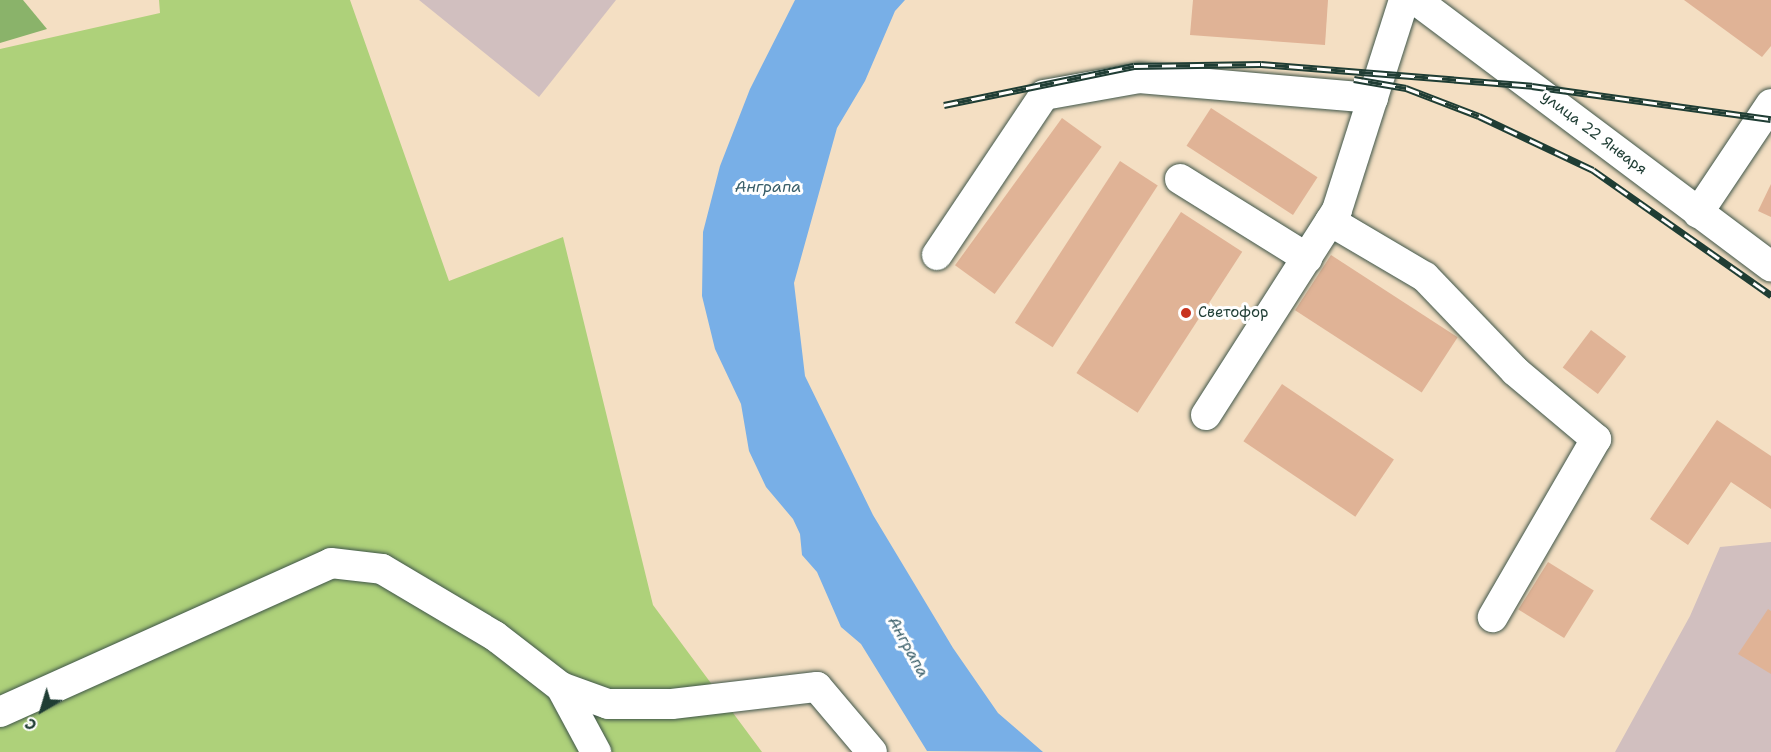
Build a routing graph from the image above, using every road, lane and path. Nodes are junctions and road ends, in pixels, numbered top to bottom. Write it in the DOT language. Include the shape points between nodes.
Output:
graph roads {
  1 [pos="1404,0"];
  2 [pos="1416,0"];
  3 [pos="1373,98"];
  4 [pos="1771,104"];
  5 [pos="1180,179"];
  6 [pos="1698,213"];
  7 [pos="1330,221"];
  8 [pos="937,255"];
  9 [pos="1306,258"];
  10 [pos="1771,267"];
  11 [pos="1206,415"];
  12 [pos="1493,617"];
  13 [pos="561,687"];
  14 [pos="0,712"];
  15 [pos="596,752"];
  16 [pos="872,752"];
  1 -- 3 [label="street"];
  2 -- 6 [label="street, улица 22 Января"];
  3 -- 7 [label="street"];
  3 -- 8 [label="street" via="1139,78 1044,95"];
  4 -- 6 [label="street"];
  5 -- 9 [label="street"];
  6 -- 10 [label="street, улица 22 Января"];
  7 -- 9 [label="street"];
  7 -- 12 [label="street" via="1425,277 1515,371 1596,439"];
  9 -- 11 [label="street"];
  13 -- 14 [label="street" via="495,636 382,569 331,563"];
  13 -- 15 [label="street"];
  13 -- 16 [label="street" via="608,704 651,704 817,687"];
}
